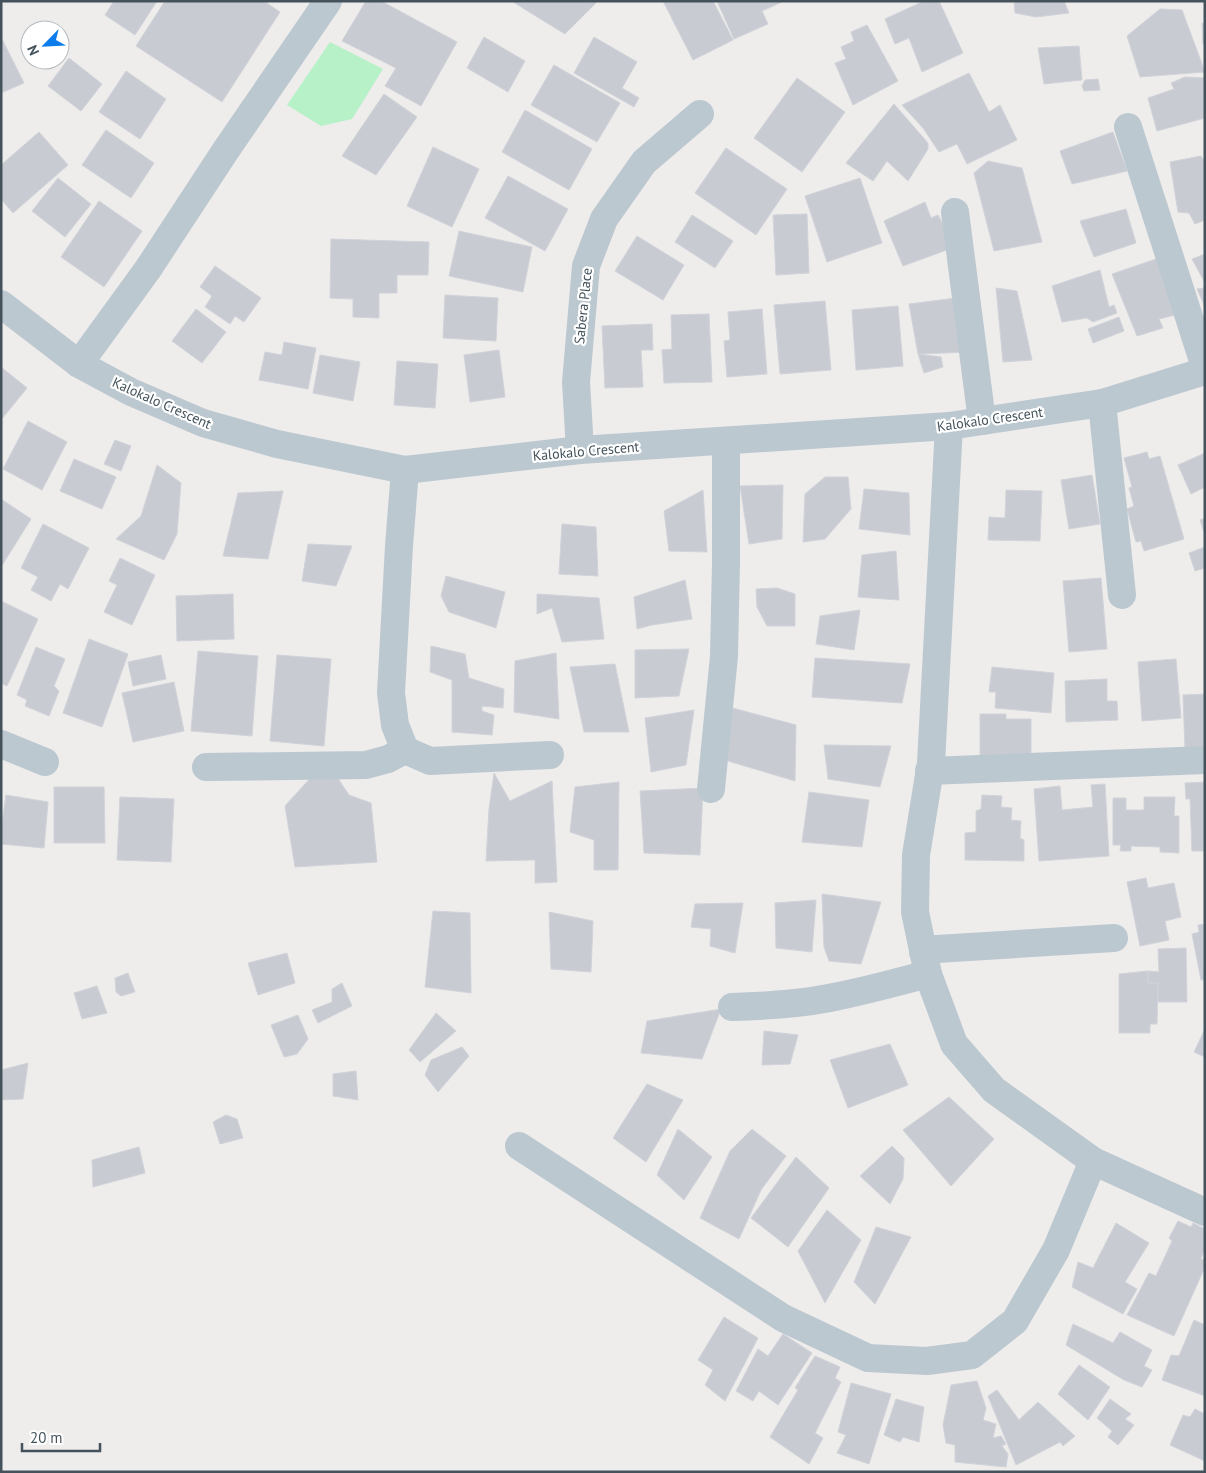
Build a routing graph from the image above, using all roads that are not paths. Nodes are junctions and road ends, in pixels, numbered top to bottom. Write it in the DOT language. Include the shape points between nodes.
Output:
graph roads {
  1 [pos="328,1"];
  2 [pos="700,114"];
  3 [pos="1128,127"];
  4 [pos="955,212"];
  5 [pos="1,304"];
  6 [pos="79,364"];
  7 [pos="1205,369"];
  8 [pos="1102,403"];
  9 [pos="982,421"];
  10 [pos="948,426"];
  11 [pos="726,441"];
  12 [pos="580,450"];
  13 [pos="405,470"];
  14 [pos="1122,595"];
  15 [pos="1,744"];
  16 [pos="405,750"];
  17 [pos="550,755"];
  18 [pos="1205,760"];
  19 [pos="45,762"];
  20 [pos="206,767"];
  21 [pos="930,771"];
  22 [pos="712,789"];
  23 [pos="1114,938"];
  24 [pos="926,963"];
  25 [pos="732,1007"];
  26 [pos="519,1146"];
  27 [pos="1093,1161"];
  28 [pos="1205,1212"];
  1 -- 6 [label="street" via="148,268"];
  2 -- 12 [label="street, Sabera Place" via="644,162 604,219 586,266 576,382"];
  3 -- 7 [label="street"];
  4 -- 9 [label="street"];
  5 -- 6 [label="street, Kalokalo Crescent"];
  6 -- 13 [label="street, Kalokalo Crescent" via="131,392 203,423 277,444"];
  7 -- 8 [label="street, Kalokalo Crescent"];
  8 -- 9 [label="street, Kalokalo Crescent"];
  8 -- 14 [label="street"];
  9 -- 10 [label="street, Kalokalo Crescent"];
  10 -- 11 [label="street, Kalokalo Crescent"];
  10 -- 21 [label="street"];
  11 -- 12 [label="street, Kalokalo Crescent"];
  11 -- 22 [label="street" via="724,656"];
  12 -- 13 [label="street, Kalokalo Crescent"];
  13 -- 16 [label="street" via="391,693 394,725"];
  15 -- 19 [label="street"];
  16 -- 17 [label="street" via="430,761"];
  16 -- 20 [label="street" via="366,765"];
  18 -- 21 [label="street"];
  21 -- 24 [label="street" via="916,854 914,912"];
  23 -- 24 [label="street" via="937,949"];
  24 -- 25 [label="street" via="870,989 769,1006"];
  24 -- 27 [label="street" via="954,1044 994,1090"];
  26 -- 27 [label="street" via="783,1318 868,1358 927,1361 972,1355 1015,1321 1056,1250"];
  27 -- 28 [label="street"];
}
